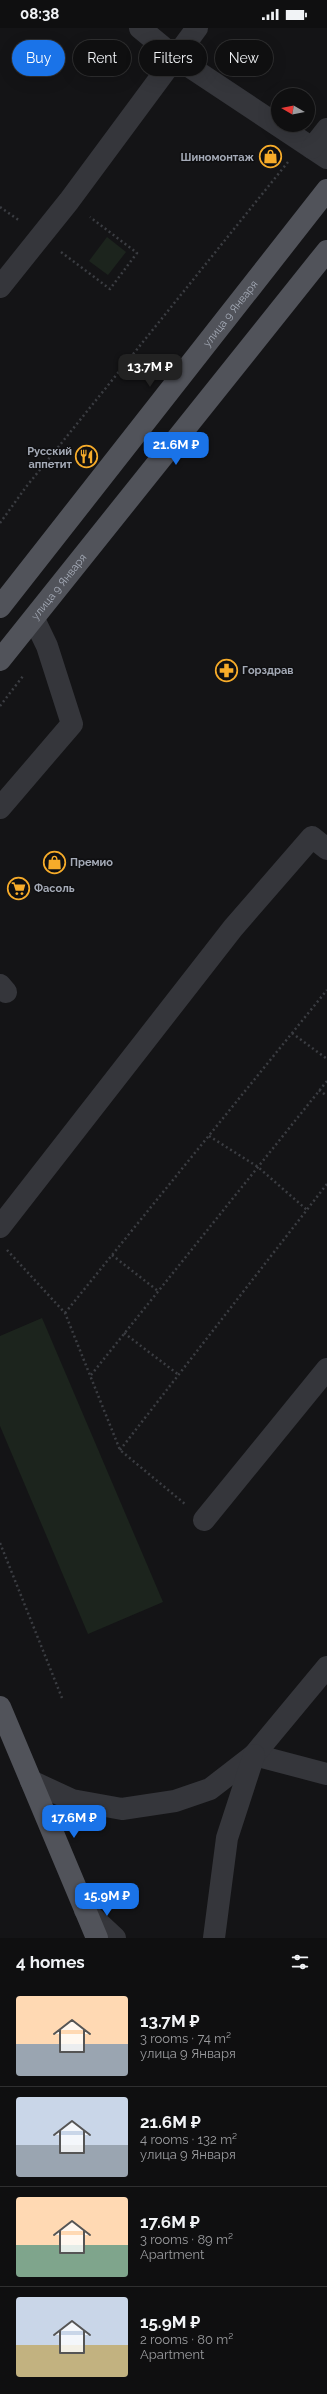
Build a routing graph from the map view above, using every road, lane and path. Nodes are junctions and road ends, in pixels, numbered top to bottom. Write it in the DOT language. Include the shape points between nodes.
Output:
graph roads {
  1 [pos="140,28"];
  2 [pos="197,28"];
  3 [pos="154,40"];
  4 [pos="188,40"];
  5 [pos="161,76"];
  6 [pos="204,76"];
  7 [pos="327,129"];
  8 [pos="314,149"];
  9 [pos="327,190"];
  10 [pos="94,220"];
  11 [pos="327,251"];
  12 [pos="64,255"];
  13 [pos="0,287"];
  14 [pos="0,523"];
  15 [pos="0,607"];
  16 [pos="34,619"];
  17 [pos="0,660"];
  18 [pos="0,808"];
  19 [pos="327,849"];
  20 [pos="327,990"];
  21 [pos="292,1033"];
  22 [pos="327,1059"];
  23 [pos="327,1081"];
  24 [pos="319,1090"];
  25 [pos="327,1096"];
  26 [pos="209,1136"];
  27 [pos="258,1167"];
  28 [pos="327,1184"];
  29 [pos="307,1210"];
  30 [pos="2,1238"];
  31 [pos="112,1255"];
  32 [pos="158,1291"];
  33 [pos="65,1313"];
  34 [pos="124,1333"];
  35 [pos="327,1369"];
  36 [pos="91,1375"];
  37 [pos="179,1375"];
  38 [pos="120,1450"];
  39 [pos="204,1520"];
  40 [pos="0,1543"];
  41 [pos="327,1667"];
  42 [pos="62,1698"];
  43 [pos="0,1707"];
  44 [pos="254,1755"];
  45 [pos="327,1774"];
  46 [pos="31,1781"];
  47 [pos="85,1910"];
  48 [pos="97,1938"];
  49 [pos="115,1938"];
  50 [pos="214,1938"];
  1 -- 3 [label="lane"];
  2 -- 4 [label="lane"];
  5 -- 13 [label="lane" via="69,201"];
  6 -- 8 [label="lane"];
  7 -- 8 [label="lane"];
  8 -- 14 [label="path" via="26,487"];
  9 -- 15 [label="main road, улица 9 Января"];
  10 -- 12 [label="path" via="137,253 110,289"];
  11 -- 16 [label="main road, улица 9 Января"];
  16 -- 17 [label="main road, улица 9 Января"];
  16 -- 18 [label="lane" via="47,646 72,724"];
  19 -- 30 [label="lane" via="312,836 233,928"];
  20 -- 21 [label="path"];
  21 -- 22 [label="path"];
  21 -- 26 [label="path"];
  23 -- 24 [label="path"];
  24 -- 25 [label="path"];
  24 -- 27 [label="path"];
  26 -- 27 [label="path"];
  26 -- 31 [label="path"];
  27 -- 29 [label="path"];
  27 -- 32 [label="path"];
  28 -- 29 [label="path"];
  29 -- 37 [label="path"];
  30 -- 33 [label="path"];
  31 -- 32 [label="path"];
  31 -- 33 [label="path"];
  32 -- 34 [label="path"];
  33 -- 36 [label="path"];
  34 -- 36 [label="path"];
  34 -- 37 [label="path"];
  35 -- 39 [label="lane"];
  36 -- 38 [label="path"];
  37 -- 38 [label="path"];
  38 -- 39 [label="path"];
  40 -- 42 [label="path"];
  41 -- 44 [label="lane"];
  43 -- 46 [label="main road"];
  44 -- 45 [label="lane"];
  44 -- 46 [label="lane" via="210,1789 175,1801 122,1809 72,1800"];
  44 -- 50 [label="lane" via="227,1838"];
  46 -- 47 [label="main road"];
  47 -- 48 [label="main road"];
  47 -- 49 [label="lane"];
}
